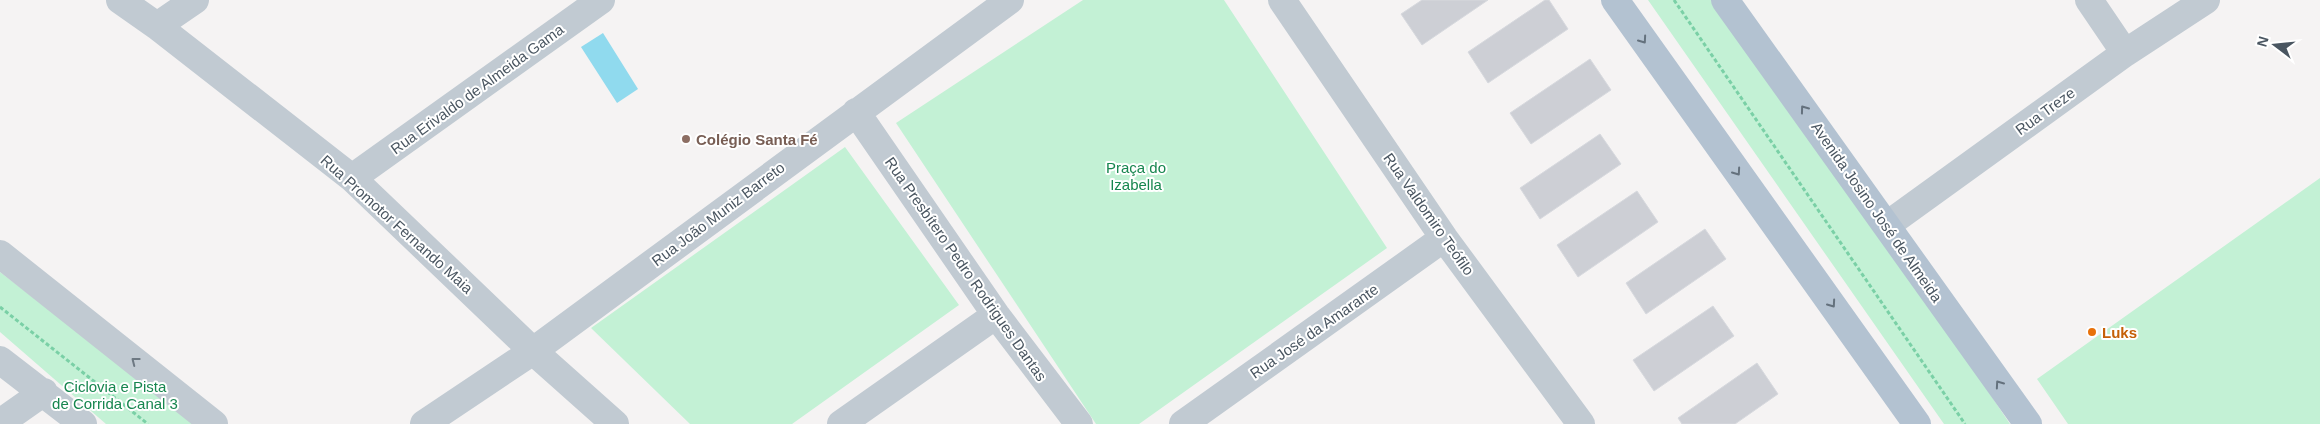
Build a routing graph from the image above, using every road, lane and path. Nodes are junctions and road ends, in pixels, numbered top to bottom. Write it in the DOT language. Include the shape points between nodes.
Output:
graph roads {
  1 [pos="120,0"];
  2 [pos="195,0"];
  3 [pos="602,0"];
  4 [pos="1010,0"];
  5 [pos="1282,0"];
  6 [pos="1615,0"];
  7 [pos="1674,0"];
  8 [pos="1726,0"];
  9 [pos="2089,0"];
  10 [pos="2206,0"];
  11 [pos="157,26"];
  12 [pos="2125,53"];
  13 [pos="856,112"];
  14 [pos="352,178"];
  15 [pos="1887,225"];
  16 [pos="1444,238"];
  17 [pos="0,254"];
  18 [pos="0,307"];
  19 [pos="996,314"];
  20 [pos="533,351"];
  21 [pos="0,360"];
  22 [pos="44,392"];
  23 [pos="0,423"];
  24 [pos="1579,423"];
  25 [pos="83,424"];
  26 [pos="148,424"];
  27 [pos="214,424"];
  28 [pos="424,424"];
  29 [pos="615,424"];
  30 [pos="841,424"];
  31 [pos="1079,424"];
  32 [pos="1183,424"];
  33 [pos="1917,424"];
  34 [pos="1965,424"];
  35 [pos="2028,424"];
  1 -- 11 [label="street, Rua Promotor Fernando Maia"];
  2 -- 11 [label="street"];
  3 -- 14 [label="street, Rua Erivaldo de Almeida Gama"];
  4 -- 13 [label="street, Rua João Muniz Barreto"];
  5 -- 16 [label="street, Rua Valdomiro Teófilo"];
  6 -- 33 [label="main road, one-way"];
  7 -- 34 [label="path"];
  15 -- 8 [label="main road, Avenida Josino José de Almeida, one-way"];
  9 -- 12 [label="street"];
  10 -- 12 [label="street, Rua Treze"];
  11 -- 14 [label="street, Rua Promotor Fernando Maia"];
  12 -- 15 [label="street, Rua Treze"];
  13 -- 19 [label="street, Rua Presbítero Pedro Rodrigues Dantas"];
  13 -- 20 [label="street, Rua João Muniz Barreto"];
  14 -- 20 [label="street, Rua Promotor Fernando Maia"];
  35 -- 15 [label="main road, Avenida Josino José de Almeida, one-way"];
  16 -- 24 [label="street, Rua Valdomiro Teófilo"];
  16 -- 32 [label="street, Rua José da Amarante"];
  27 -- 17 [label="street, one-way"];
  18 -- 26 [label="path"];
  19 -- 30 [label="street"];
  19 -- 31 [label="street, Rua Presbítero Pedro Rodrigues Dantas"];
  20 -- 28 [label="street, Rua João Muniz Barreto"];
  20 -- 29 [label="street, Rua Promotor Fernando Maia"];
  21 -- 22 [label="street"];
  22 -- 23 [label="street"];
  22 -- 25 [label="street"];
}
